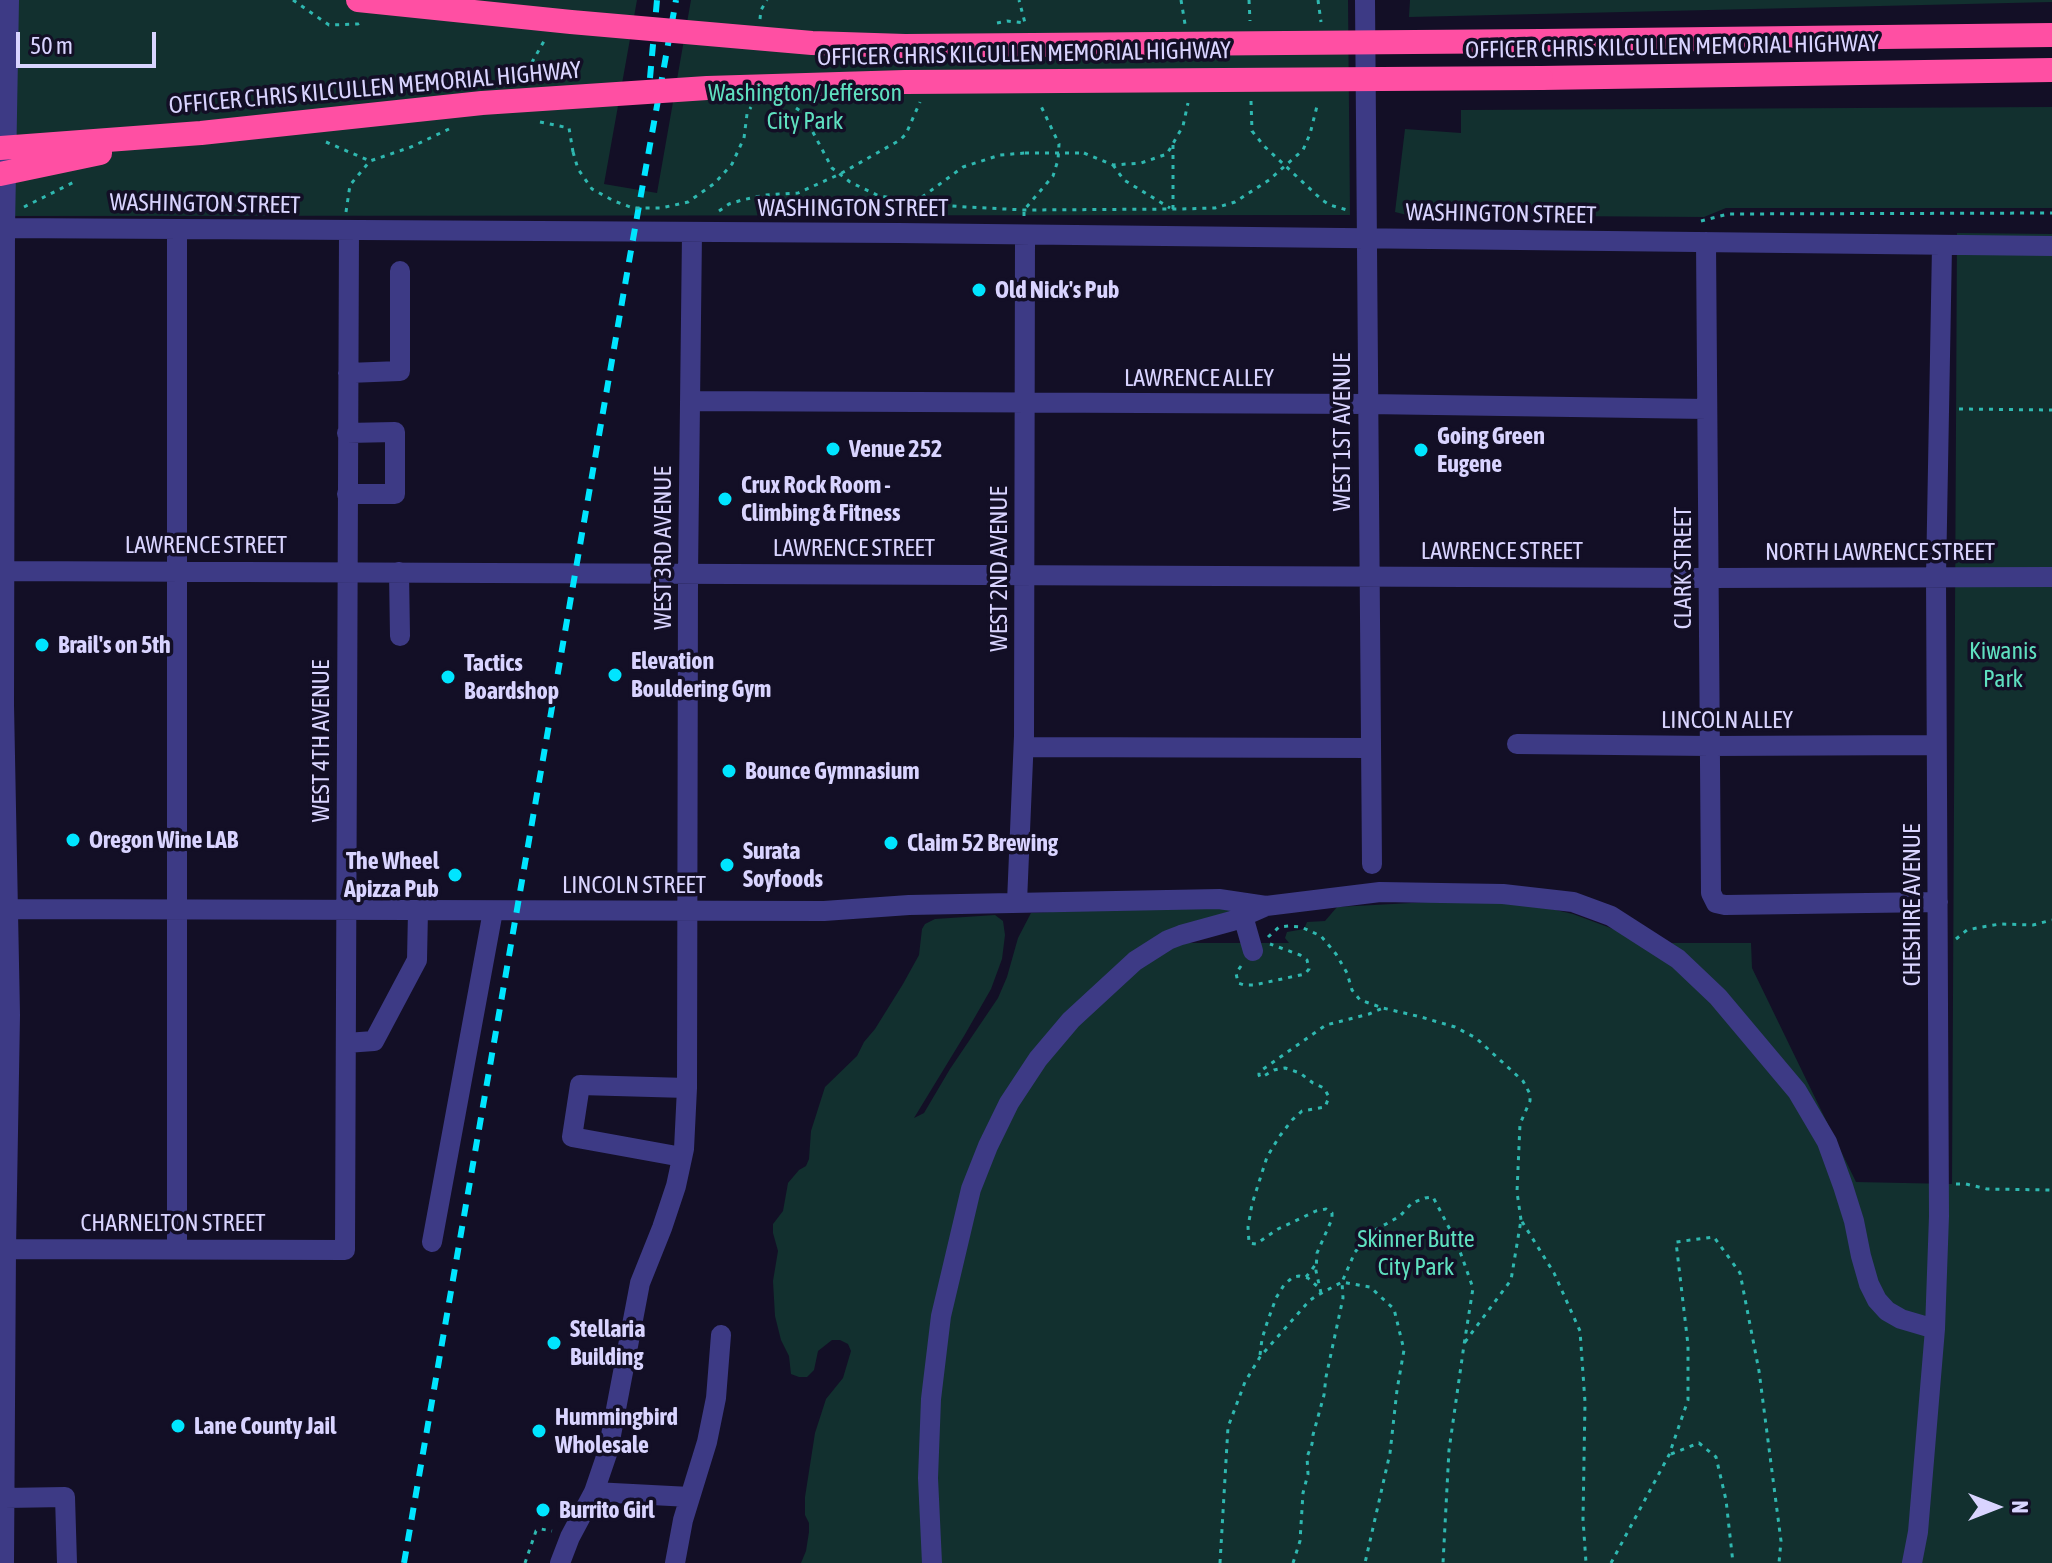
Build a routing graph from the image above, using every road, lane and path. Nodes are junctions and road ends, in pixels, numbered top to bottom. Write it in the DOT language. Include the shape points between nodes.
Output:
graph roads {
  1 [pos="9,0"];
  2 [pos="358,0"];
  3 [pos="1019,0"];
  4 [pos="1181,0"];
  5 [pos="1365,0"];
  6 [pos="989,24"];
  7 [pos="1185,26"];
  8 [pos="550,31"];
  9 [pos="2052,35"];
  10 [pos="2052,70"];
  11 [pos="522,88"];
  12 [pos="924,96"];
  13 [pos="1038,99"];
  14 [pos="753,102"];
  15 [pos="1188,102"];
  16 [pos="791,103"];
  17 [pos="562,120"];
  18 [pos="534,121"];
  19 [pos="459,124"];
  20 [pos="569,128"];
  21 [pos="201,133"];
  22 [pos="1173,143"];
  23 [pos="0,148"];
  24 [pos="1113,165"];
  25 [pos="0,174"];
  26 [pos="840,174"];
  27 [pos="914,203"];
  28 [pos="1173,209"];
  29 [pos="1024,210"];
  30 [pos="2052,213"];
  31 [pos="715,214"];
  32 [pos="1688,221"];
  33 [pos="3,228"];
  34 [pos="1367,229"];
  35 [pos="177,230"];
  36 [pos="349,231"];
  37 [pos="692,233"];
  38 [pos="1025,236"];
  39 [pos="1706,242"];
  40 [pos="1942,246"];
  41 [pos="2052,246"];
  42 [pos="400,271"];
  43 [pos="348,373"];
  44 [pos="690,401"];
  45 [pos="1025,403"];
  46 [pos="1368,404"];
  47 [pos="1707,409"];
  48 [pos="1939,409"];
  49 [pos="2052,410"];
  50 [pos="347,433"];
  51 [pos="347,494"];
  52 [pos="2,571"];
  53 [pos="176,571"];
  54 [pos="346,572"];
  55 [pos="399,572"];
  56 [pos="688,574"];
  57 [pos="1025,575"];
  58 [pos="1368,576"];
  59 [pos="1936,577"];
  60 [pos="2052,577"];
  61 [pos="1709,578"];
  62 [pos="400,636"];
  63 [pos="1517,744"];
  64 [pos="1936,745"];
  65 [pos="1710,746"];
  66 [pos="1024,747"];
  67 [pos="1370,748"];
  68 [pos="1372,864"];
  69 [pos="1017,902"];
  70 [pos="1938,902"];
  71 [pos="1266,906"];
  72 [pos="3,909"];
  73 [pos="178,911"];
  74 [pos="347,911"];
  75 [pos="418,911"];
  76 [pos="493,911"];
  77 [pos="687,912"];
  78 [pos="1243,916"];
  79 [pos="2052,920"];
  80 [pos="1279,927"];
  81 [pos="1939,945"];
  82 [pos="1258,946"];
  83 [pos="1383,1008"];
  84 [pos="5,1015"];
  85 [pos="346,1043"];
  86 [pos="5,1081"];
  87 [pos="687,1088"];
  88 [pos="682,1157"];
  89 [pos="4,1172"];
  90 [pos="1956,1184"];
  91 [pos="2052,1190"];
  92 [pos="1521,1220"];
  93 [pos="432,1242"];
  94 [pos="3,1249"];
  95 [pos="177,1249"];
  96 [pos="345,1250"];
  97 [pos="1316,1264"];
  98 [pos="1306,1278"];
  99 [pos="1342,1282"];
  100 [pos="1318,1287"];
  101 [pos="1321,1293"];
  102 [pos="1935,1329"];
  103 [pos="721,1335"];
  104 [pos="1464,1345"];
  105 [pos="1260,1357"];
  106 [pos="1669,1455"];
  107 [pos="594,1492"];
  108 [pos="690,1497"];
  109 [pos="5,1498"];
  110 [pos="552,1531"];
  111 [pos="4,1563"];
  112 [pos="67,1563"];
  113 [pos="525,1563"];
  114 [pos="560,1563"];
  115 [pos="675,1563"];
  116 [pos="932,1563"];
  117 [pos="1220,1563"];
  118 [pos="1293,1563"];
  119 [pos="1365,1563"];
  120 [pos="1443,1563"];
  121 [pos="1586,1563"];
  122 [pos="1611,1563"];
  123 [pos="1733,1563"];
  124 [pos="1779,1563"];
  125 [pos="1912,1563"];
  1 -- 33 [label="street"];
  2 -- 9 [label="highway, OFFICER CHRIS KILCULLEN MEMORIAL HIGHWAY, bridge" via="735,37 905,46"];
  3 -- 6 [label="path" via="1025,23"];
  4 -- 7 [label="path"];
  5 -- 34 [label="street, WEST 1ST AVENUE"];
  8 -- 11 [label="path" via="521,78"];
  10 -- 21 [label="highway, OFFICER CHRIS KILCULLEN MEMORIAL HIGHWAY, bridge" via="707,88 482,103"];
  12 -- 26 [label="path" via="900,140"];
  13 -- 29 [label="path" via="1059,144 1058,160 1053,176"];
  14 -- 20 [label="path, bridge" via="732,164 688,202 661,208 633,208 592,189 578,169"];
  15 -- 22 [label="path"];
  16 -- 26 [label="path" via="803,113"];
  17 -- 20 [label="path"];
  18 -- 20 [label="path"];
  19 -- 36 [label="path" via="370,161 350,185"];
  21 -- 23 [label="highway, OFFICER CHRIS KILCULLEN MEMORIAL HIGHWAY, bridge"];
  21 -- 25 [label="highway, bridge"];
  22 -- 24 [label="path" via="1167,154"];
  22 -- 28 [label="path"];
  24 -- 27 [label="path, bridge" via="1084,153 1000,155 963,167"];
  24 -- 28 [label="path" via="1124,180"];
  26 -- 27 [label="path" via="877,195"];
  26 -- 31 [label="path" via="798,193 742,200"];
  27 -- 29 [label="path"];
  28 -- 29 [label="path"];
  28 -- 34 [label="path" via="1235,202 1287,165 1322,200"];
  30 -- 32 [label="path" via="1728,214"];
  33 -- 35 [label="street, WASHINGTON STREET"];
  33 -- 52 [label="street"];
  34 -- 38 [label="street, WASHINGTON STREET"];
  34 -- 39 [label="street, WASHINGTON STREET"];
  34 -- 46 [label="street, WEST 1ST AVENUE"];
  35 -- 36 [label="street, WASHINGTON STREET"];
  35 -- 53 [label="street"];
  36 -- 37 [label="street, WASHINGTON STREET"];
  36 -- 43 [label="street, WEST 4TH AVENUE"];
  37 -- 38 [label="street, WASHINGTON STREET"];
  37 -- 44 [label="street, WEST 3RD AVENUE"];
  38 -- 45 [label="street, WEST 2ND AVENUE"];
  39 -- 40 [label="street, WASHINGTON STREET"];
  39 -- 47 [label="street, CLARK STREET"];
  40 -- 41 [label="street, WASHINGTON STREET"];
  40 -- 48 [label="street, CHESHIRE AVENUE"];
  42 -- 43 [label="street" via="400,371"];
  43 -- 50 [label="street, WEST 4TH AVENUE"];
  44 -- 45 [label="street, LAWRENCE ALLEY"];
  44 -- 56 [label="street, WEST 3RD AVENUE"];
  45 -- 46 [label="street, LAWRENCE ALLEY"];
  45 -- 57 [label="street, WEST 2ND AVENUE"];
  46 -- 47 [label="street, LAWRENCE ALLEY"];
  46 -- 58 [label="street, WEST 1ST AVENUE"];
  47 -- 61 [label="street, CLARK STREET"];
  48 -- 49 [label="path"];
  48 -- 59 [label="street, CHESHIRE AVENUE"];
  50 -- 51 [label="street, WEST 4TH AVENUE"];
  50 -- 51 [label="street" via="395,432 395,494"];
  51 -- 54 [label="street, WEST 4TH AVENUE"];
  52 -- 53 [label="street, LAWRENCE STREET"];
  52 -- 72 [label="street"];
  53 -- 54 [label="street, LAWRENCE STREET"];
  53 -- 73 [label="street"];
  54 -- 55 [label="street, LAWRENCE STREET"];
  54 -- 74 [label="street, WEST 4TH AVENUE"];
  55 -- 56 [label="street, LAWRENCE STREET"];
  55 -- 62 [label="street"];
  56 -- 57 [label="street, LAWRENCE STREET"];
  56 -- 77 [label="street, WEST 3RD AVENUE"];
  57 -- 58 [label="street, LAWRENCE STREET"];
  57 -- 66 [label="street, WEST 2ND AVENUE"];
  58 -- 61 [label="street, LAWRENCE STREET"];
  58 -- 67 [label="street, WEST 1ST AVENUE"];
  59 -- 60 [label="street, NORTH LAWRENCE STREET"];
  59 -- 61 [label="street, NORTH LAWRENCE STREET"];
  59 -- 64 [label="street, CHESHIRE AVENUE"];
  61 -- 65 [label="street, CLARK STREET"];
  63 -- 65 [label="street, LINCOLN ALLEY"];
  64 -- 65 [label="street, LINCOLN ALLEY"];
  64 -- 70 [label="street, CHESHIRE AVENUE"];
  65 -- 70 [label="street, CLARK STREET" via="1711,893 1716,903"];
  66 -- 67 [label="street"];
  66 -- 69 [label="street, WEST 2ND AVENUE"];
  67 -- 68 [label="street, WEST 1ST AVENUE"];
  69 -- 71 [label="street, LINCOLN STREET" via="1219,899"];
  69 -- 77 [label="street, LINCOLN STREET"];
  70 -- 81 [label="street, CHESHIRE AVENUE"];
  71 -- 78 [label="street"];
  71 -- 102 [label="street" via="1380,892 1503,894 1573,902 1611,916 1678,959 1718,997 1797,1091 1827,1142 1877,1300 1901,1319"];
  72 -- 73 [label="street, LINCOLN STREET"];
  72 -- 84 [label="street"];
  73 -- 74 [label="street, LINCOLN STREET"];
  73 -- 95 [label="street"];
  74 -- 75 [label="street, LINCOLN STREET"];
  74 -- 85 [label="street, WEST 4TH AVENUE"];
  75 -- 76 [label="street, LINCOLN STREET"];
  75 -- 85 [label="street" via="417,960 374,1041"];
  76 -- 77 [label="street, LINCOLN STREET"];
  76 -- 93 [label="street"];
  77 -- 87 [label="street, WEST 3RD AVENUE"];
  78 -- 82 [label="street"];
  78 -- 116 [label="street" via="1168,940 1104,988 1038,1059 988,1146 971,1189 941,1316 928,1478"];
  79 -- 81 [label="path" via="1967,930"];
  80 -- 83 [label="path" via="1301,927 1321,936 1356,996"];
  81 -- 102 [label="street, CHESHIRE AVENUE"];
  82 -- 82 [label="path" via="1300,955 1309,969 1254,985 1238,983 1236,973"];
  83 -- 92 [label="path" via="1455,1027 1476,1038 1523,1081 1530,1094 1520,1124"];
  83 -- 97 [label="path" via="1326,1025 1259,1072 1260,1077 1285,1068 1300,1073 1329,1097 1325,1107 1302,1111 1279,1137 1267,1157 1248,1227 1249,1243 1256,1244 1326,1209 1332,1219"];
  84 -- 86 [label="street"];
  85 -- 96 [label="street, WEST 4TH AVENUE"];
  86 -- 89 [label="street"];
  87 -- 88 [label="street, WEST 3RD AVENUE"];
  87 -- 88 [label="street" via="580,1085 572,1137"];
  88 -- 107 [label="street, WEST 3RD AVENUE" via="640,1283 608,1451"];
  89 -- 94 [label="street"];
  90 -- 91 [label="path"];
  92 -- 104 [label="path" via="1511,1280"];
  92 -- 121 [label="path" via="1554,1273 1580,1331"];
  94 -- 95 [label="street, CHARNELTON STREET"];
  94 -- 109 [label="street"];
  95 -- 96 [label="street, CHARNELTON STREET"];
  97 -- 98 [label="path"];
  97 -- 100 [label="path"];
  98 -- 100 [label="path"];
  98 -- 105 [label="path" via="1293,1277 1276,1298"];
  99 -- 101 [label="path"];
  99 -- 104 [label="path" via="1355,1252 1372,1232 1412,1203 1433,1197 1473,1288"];
  99 -- 118 [label="path" via="1324,1395 1307,1457 1300,1541"];
  99 -- 119 [label="path" via="1370,1287 1394,1309 1404,1350 1390,1453"];
  100 -- 101 [label="path"];
  101 -- 105 [label="path"];
  102 -- 125 [label="street, CHESHIRE AVENUE"];
  103 -- 108 [label="street" via="716,1398"];
  104 -- 120 [label="path" via="1449,1450"];
  105 -- 117 [label="path" via="1228,1427"];
  106 -- 122 [label="path"];
  106 -- 123 [label="path" via="1699,1443 1716,1457"];
  106 -- 124 [label="path" via="1688,1400 1688,1345 1676,1242 1714,1237 1740,1273 1759,1371 1781,1541"];
  107 -- 108 [label="street"];
  107 -- 114 [label="street, WEST 3RD AVENUE"];
  108 -- 115 [label="street"];
  109 -- 111 [label="street"];
  109 -- 112 [label="street" via="65,1497"];
  110 -- 113 [label="path" via="536,1531"];
}
